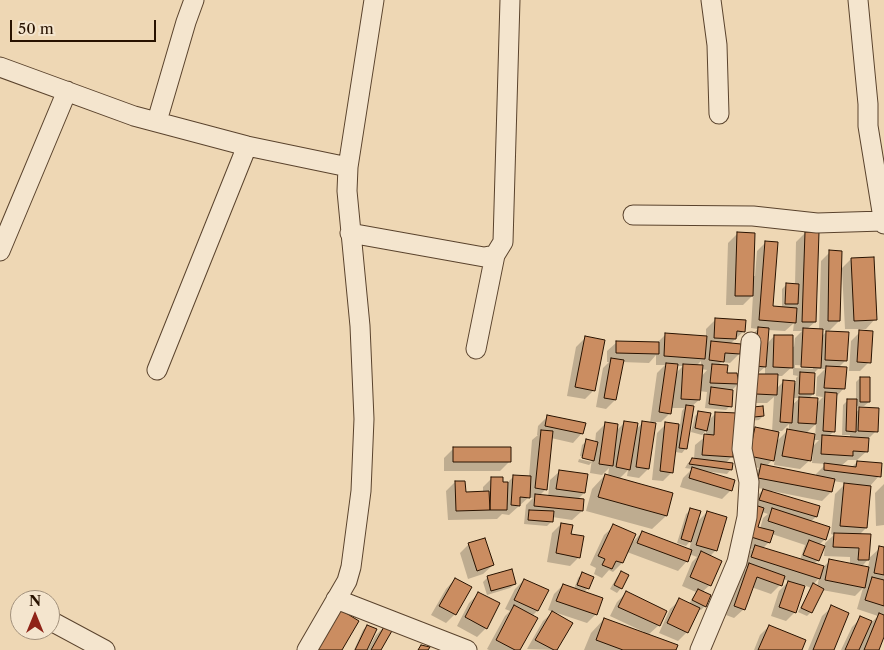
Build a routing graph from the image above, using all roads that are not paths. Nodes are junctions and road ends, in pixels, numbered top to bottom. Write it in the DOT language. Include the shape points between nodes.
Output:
graph roads {
  1 [pos="194,0"];
  2 [pos="374,0"];
  3 [pos="510,0"];
  4 [pos="711,0"];
  5 [pos="858,0"];
  6 [pos="0,67"];
  7 [pos="67,91"];
  8 [pos="719,114"];
  9 [pos="157,121"];
  10 [pos="246,146"];
  11 [pos="348,167"];
  12 [pos="633,215"];
  13 [pos="884,222"];
  14 [pos="350,233"];
  15 [pos="0,251"];
  16 [pos="495,256"];
  17 [pos="751,342"];
  18 [pos="476,349"];
  19 [pos="157,370"];
  20 [pos="336,599"];
  21 [pos="60,626"];
  22 [pos="105,650"];
  23 [pos="307,650"];
  24 [pos="467,650"];
  25 [pos="700,650"];
  1 -- 9 [label="street"];
  2 -- 11 [label="street"];
  3 -- 16 [label="street" via="503,242"];
  4 -- 8 [label="street" via="717,45"];
  5 -- 13 [label="street" via="868,126"];
  6 -- 7 [label="street"];
  7 -- 9 [label="street" via="134,116"];
  7 -- 15 [label="street"];
  9 -- 10 [label="street"];
  10 -- 11 [label="street"];
  10 -- 19 [label="street"];
  11 -- 14 [label="street"];
  12 -- 13 [label="street" via="753,216 817,223"];
  14 -- 16 [label="street" via="484,257"];
  14 -- 20 [label="street" via="360,326 364,437 351,567 347,582"];
  16 -- 18 [label="street"];
  17 -- 25 [label="street" via="742,449 749,482 747,517 737,562"];
  20 -- 23 [label="street"];
  20 -- 24 [label="street"];
  21 -- 22 [label="street"];
}
